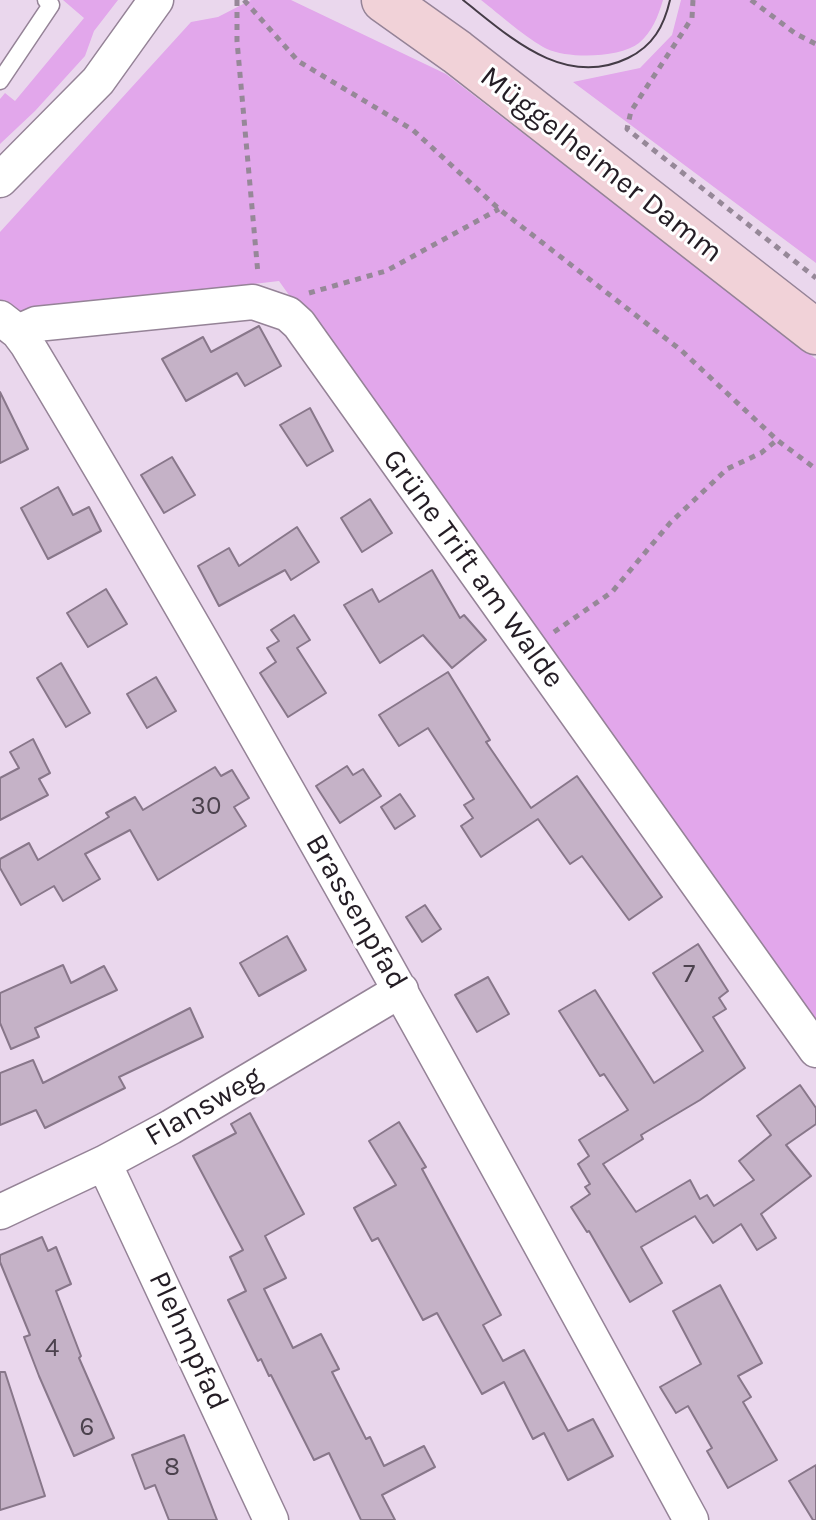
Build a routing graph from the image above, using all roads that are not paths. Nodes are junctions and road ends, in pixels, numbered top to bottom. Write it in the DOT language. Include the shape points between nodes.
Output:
graph roads {
  1 [pos="46,0"];
  2 [pos="156,0"];
  3 [pos="384,0"];
  4 [pos="0,81"];
  5 [pos="0,180"];
  6 [pos="9,325"];
  7 [pos="816,332"];
  8 [pos="401,990"];
  9 [pos="816,1050"];
  10 [pos="104,1163"];
  11 [pos="0,1212"];
  12 [pos="271,1520"];
  13 [pos="691,1520"];
  1 -- 4 [label="lane" via="51,5"];
  2 -- 5 [label="street" via="98,81"];
  3 -- 7 [label="main road, Müggelheimer Damm"];
  6 -- 8 [label="street, Brassenpfad" via="218,670"];
  6 -- 9 [label="street, Grüne Trift am Walde" via="260,303 288,314"];
  8 -- 10 [label="street, Flansweg"];
  8 -- 13 [label="street, Brassenpfad"];
  10 -- 11 [label="street, Flansweg"];
  10 -- 12 [label="street, Plehmpfad"];
}
